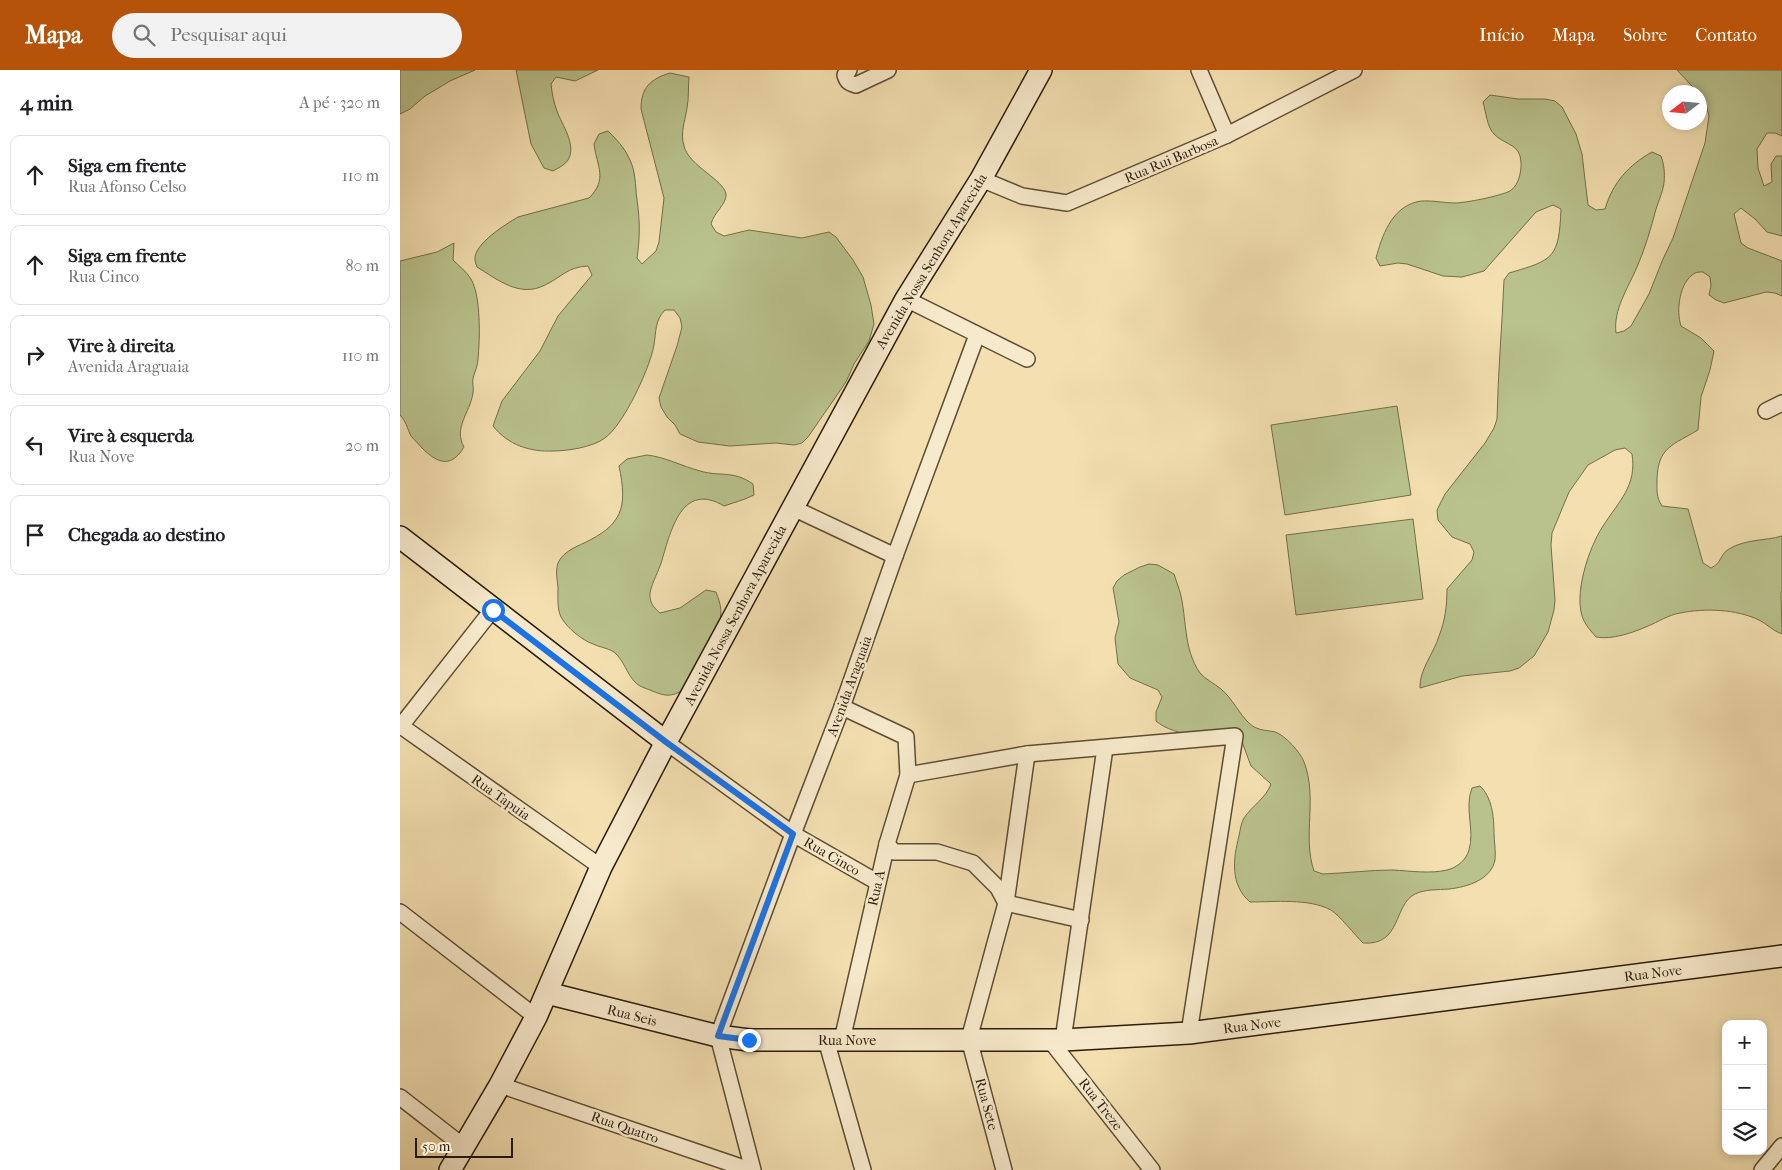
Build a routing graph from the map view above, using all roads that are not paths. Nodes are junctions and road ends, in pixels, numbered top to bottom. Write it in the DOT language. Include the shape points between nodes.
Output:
graph roads {
  1 [pos="849,70"];
  2 [pos="888,70"];
  3 [pos="1041,70"];
  4 [pos="1199,70"];
  5 [pos="1354,70"];
  6 [pos="1227,135"];
  7 [pos="981,179"];
  8 [pos="906,299"];
  9 [pos="978,335"];
  10 [pos="1027,359"];
  11 [pos="1782,403"];
  12 [pos="1766,410"];
  13 [pos="793,508"];
  14 [pos="400,537"];
  15 [pos="896,556"];
  16 [pos="493,610"];
  17 [pos="842,707"];
  18 [pos="400,727"];
  19 [pos="666,742"];
  20 [pos="1106,748"];
  21 [pos="1027,754"];
  22 [pos="908,775"];
  23 [pos="793,834"];
  24 [pos="887,844"];
  25 [pos="601,867"];
  26 [pos="877,882"];
  27 [pos="1006,904"];
  28 [pos="400,912"];
  29 [pos="1081,920"];
  30 [pos="1782,956"];
  31 [pos="547,994"];
  32 [pos="536,1017"];
  33 [pos="1189,1033"];
  34 [pos="718,1036"];
  35 [pos="969,1039"];
  36 [pos="1056,1039"];
  37 [pos="834,1040"];
  38 [pos="500,1085"];
  39 [pos="400,1097"];
  40 [pos="463,1146"];
  41 [pos="1782,1146"];
  42 [pos="450,1170"];
  43 [pos="752,1170"];
  44 [pos="863,1170"];
  45 [pos="1004,1170"];
  46 [pos="1152,1170"];
  47 [pos="1762,1170"];
  1 -- 2 [label="street" via="846,80 856,85"];
  3 -- 7 [label="street, Avenida Nossa Senhora Aparecida"];
  4 -- 6 [label="street"];
  5 -- 6 [label="street, Rua Rui Barbosa"];
  6 -- 7 [label="street, Rua Rui Barbosa" via="1067,203 1022,196"];
  7 -- 8 [label="street, Avenida Nossa Senhora Aparecida"];
  8 -- 9 [label="street"];
  8 -- 13 [label="street, Avenida Nossa Senhora Aparecida"];
  9 -- 10 [label="street"];
  9 -- 15 [label="street, Avenida Araguaia"];
  11 -- 12 [label="street"];
  13 -- 15 [label="street"];
  13 -- 19 [label="street, Avenida Nossa Senhora Aparecida"];
  14 -- 16 [label="street"];
  15 -- 17 [label="street, Avenida Araguaia"];
  16 -- 18 [label="street"];
  16 -- 19 [label="street"];
  17 -- 22 [label="street, Rua A" via="906,737"];
  17 -- 23 [label="street, Avenida Araguaia"];
  18 -- 25 [label="street, Rua Tapuia"];
  19 -- 23 [label="street, Rua Cinco"];
  19 -- 25 [label="street, Avenida Nossa Senhora Aparecida"];
  20 -- 21 [label="street"];
  20 -- 29 [label="street"];
  20 -- 33 [label="street" via="1235,736"];
  21 -- 22 [label="street"];
  21 -- 27 [label="street"];
  22 -- 24 [label="street, Rua A"];
  23 -- 26 [label="street, Rua Cinco"];
  23 -- 34 [label="street, Avenida Araguaia"];
  24 -- 26 [label="street, Rua A"];
  24 -- 27 [label="street" via="894,852 937,852 973,863 998,888"];
  25 -- 31 [label="street, Avenida Nossa Senhora Aparecida"];
  26 -- 37 [label="street, Rua A"];
  27 -- 29 [label="street"];
  27 -- 35 [label="street"];
  28 -- 32 [label="street"];
  29 -- 36 [label="street"];
  30 -- 33 [label="street, Rua Nove"];
  31 -- 32 [label="street, Avenida Nossa Senhora Aparecida"];
  31 -- 34 [label="street, Rua Seis"];
  32 -- 38 [label="street, Avenida Nossa Senhora Aparecida"];
  33 -- 36 [label="street, Rua Nove"];
  34 -- 37 [label="street, Rua Nove" via="749,1040"];
  34 -- 43 [label="street"];
  35 -- 36 [label="street, Rua Nove"];
  35 -- 37 [label="street, Rua Nove"];
  35 -- 45 [label="street, Rua Sete"];
  36 -- 46 [label="street, Rua Treze"];
  37 -- 44 [label="street"];
  38 -- 40 [label="street, Avenida Nossa Senhora Aparecida"];
  38 -- 43 [label="street, Rua Quatro"];
  39 -- 40 [label="street"];
  40 -- 42 [label="street, Avenida Nossa Senhora Aparecida"];
  41 -- 47 [label="street"];
}
